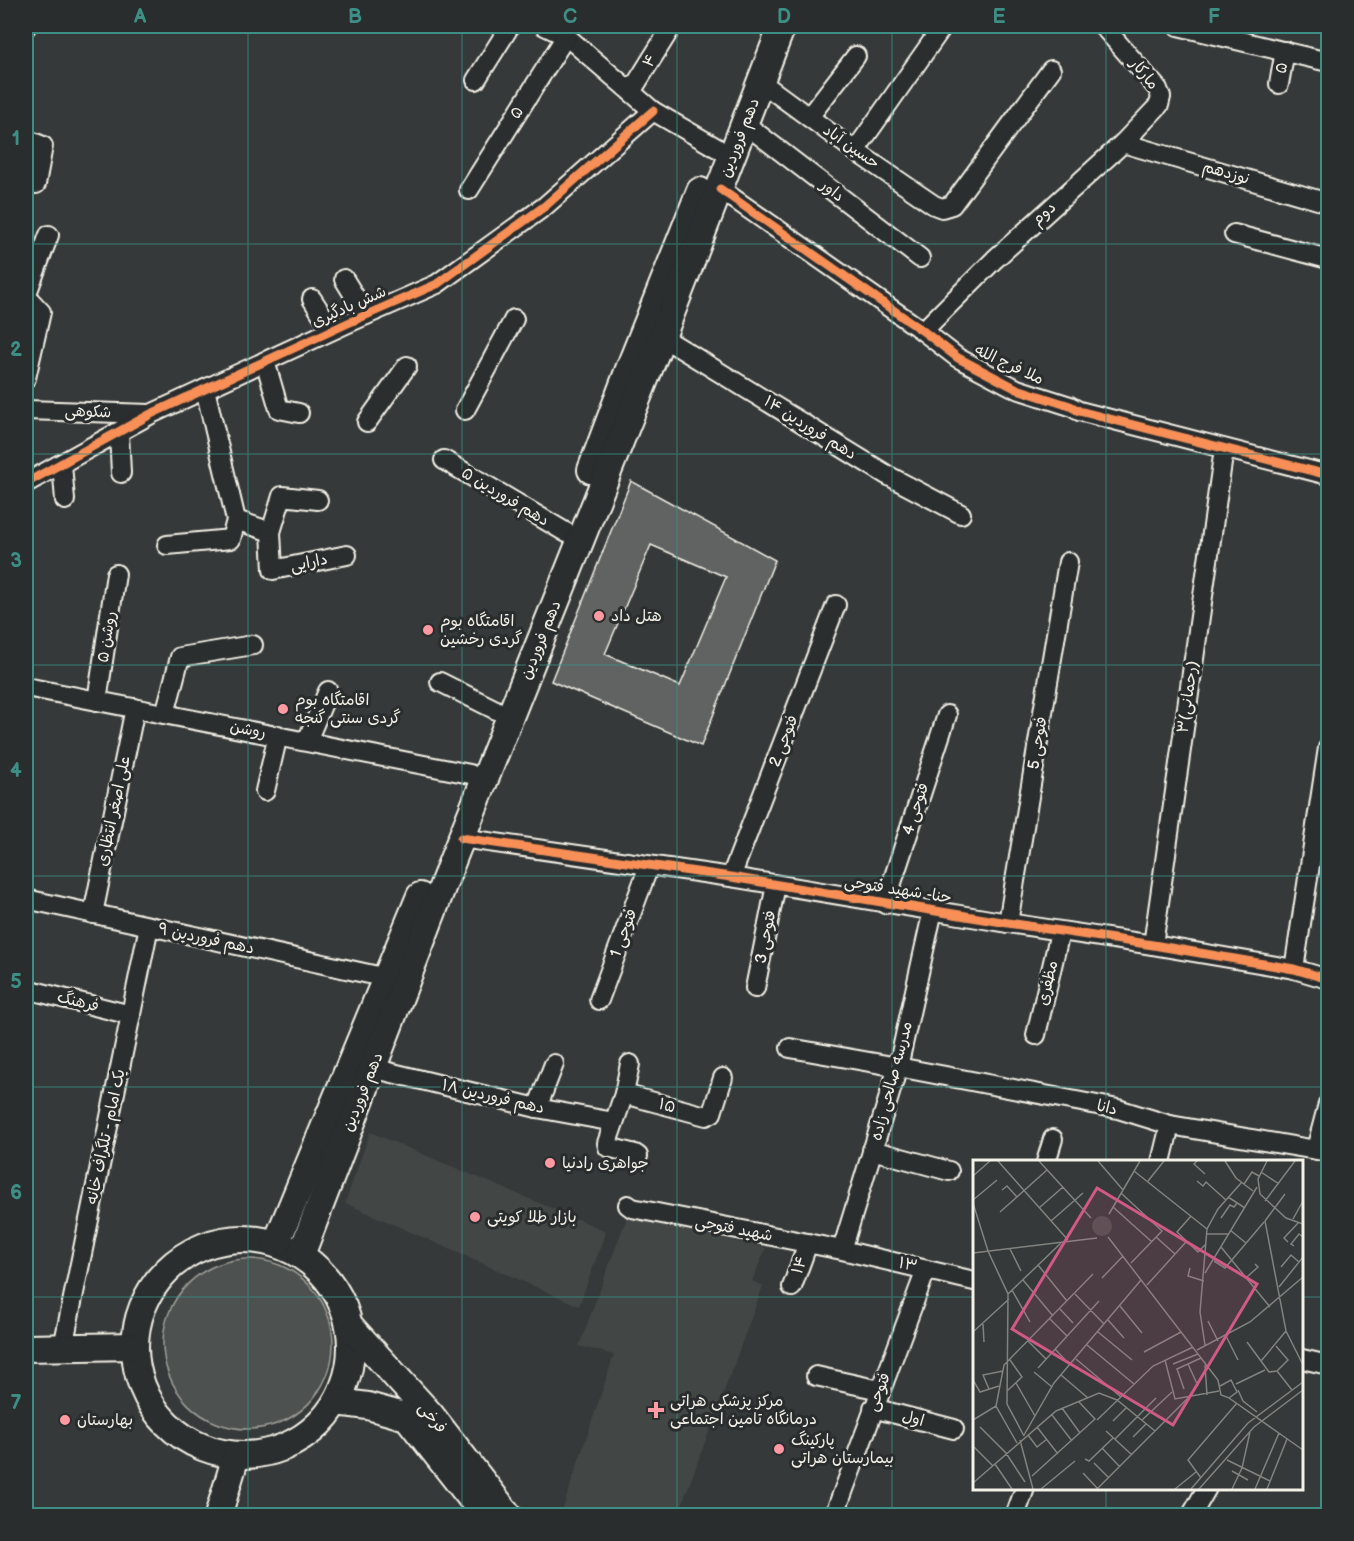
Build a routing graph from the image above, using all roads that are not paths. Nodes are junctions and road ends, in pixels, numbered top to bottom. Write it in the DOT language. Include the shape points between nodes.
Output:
graph roads {
  1 [pos="510,26"];
  2 [pos="545,26"];
  3 [pos="781,26"];
  4 [pos="943,26"];
  5 [pos="1103,26"];
  6 [pos="1178,26"];
  7 [pos="669,31"];
  8 [pos="566,36"];
  9 [pos="1285,51"];
  10 [pos="856,56"];
  11 [pos="1329,62"];
  12 [pos="1051,70"];
  13 [pos="476,80"];
  14 [pos="761,82"];
  15 [pos="1279,84"];
  16 [pos="631,92"];
  17 [pos="1161,97"];
  18 [pos="652,111"];
  19 [pos="809,117"];
  20 [pos="745,124"];
  21 [pos="26,139"];
  22 [pos="1123,142"];
  23 [pos="717,148"];
  24 [pos="855,151"];
  25 [pos="36,184"];
  26 [pos="720,189"];
  27 [pos="469,190"];
  28 [pos="1329,203"];
  29 [pos="1234,234"];
  30 [pos="49,235"];
  31 [pos="920,258"];
  32 [pos="1329,259"];
  33 [pos="344,279"];
  34 [pos="26,296"];
  35 [pos="312,299"];
  36 [pos="366,315"];
  37 [pos="514,319"];
  38 [pos="332,330"];
  39 [pos="923,331"];
  40 [pos="662,337"];
  41 [pos="265,361"];
  42 [pos="407,366"];
  43 [pos="26,378"];
  44 [pos="205,389"];
  45 [pos="26,410"];
  46 [pos="465,410"];
  47 [pos="299,413"];
  48 [pos="151,414"];
  49 [pos="367,422"];
  50 [pos="118,433"];
  51 [pos="1224,448"];
  52 [pos="444,460"];
  53 [pos="62,464"];
  54 [pos="121,472"];
  55 [pos="1329,475"];
  56 [pos="26,483"];
  57 [pos="65,500"];
  58 [pos="318,500"];
  59 [pos="961,514"];
  60 [pos="236,520"];
  61 [pos="271,532"];
  62 [pos="567,533"];
  63 [pos="166,545"];
  64 [pos="347,555"];
  65 [pos="1068,562"];
  66 [pos="116,574"];
  67 [pos="836,605"];
  68 [pos="253,645"];
  69 [pos="440,682"];
  70 [pos="26,687"];
  71 [pos="328,691"];
  72 [pos="97,701"];
  73 [pos="135,708"];
  74 [pos="496,710"];
  75 [pos="165,714"];
  76 [pos="947,715"];
  77 [pos="278,735"];
  78 [pos="307,741"];
  79 [pos="1329,748"];
  80 [pos="470,774"];
  81 [pos="265,791"];
  82 [pos="461,838"];
  83 [pos="649,866"];
  84 [pos="731,877"];
  85 [pos="776,885"];
  86 [pos="26,899"];
  87 [pos="885,904"];
  88 [pos="933,910"];
  89 [pos="93,914"];
  90 [pos="1008,923"];
  91 [pos="149,926"];
  92 [pos="1060,932"];
  93 [pos="1153,945"];
  94 [pos="1294,969"];
  95 [pos="387,978"];
  96 [pos="1329,979"];
  97 [pos="755,988"];
  98 [pos="26,989"];
  99 [pos="599,1000"];
  100 [pos="131,1015"];
  101 [pos="1036,1035"];
  102 [pos="790,1048"];
  103 [pos="554,1064"];
  104 [pos="630,1064"];
  105 [pos="898,1067"];
  106 [pos="372,1068"];
  107 [pos="723,1078"];
  108 [pos="624,1094"];
  109 [pos="1329,1104"];
  110 [pos="537,1108"];
  111 [pos="614,1122"];
  112 [pos="1170,1125"];
  113 [pos="1053,1139"];
  114 [pos="872,1150"];
  115 [pos="1323,1151"];
  116 [pos="638,1156"];
  117 [pos="1046,1160"];
  118 [pos="1161,1160"];
  119 [pos="949,1171"];
  120 [pos="628,1205"];
  121 [pos="808,1243"];
  122 [pos="276,1244"];
  123 [pos="842,1250"];
  124 [pos="300,1255"];
  125 [pos="926,1269"];
  126 [pos="973,1281"];
  127 [pos="792,1287"];
  128 [pos="350,1326"];
  129 [pos="135,1346"];
  130 [pos="63,1347"];
  131 [pos="26,1348"];
  132 [pos="1303,1359"];
  133 [pos="1329,1365"];
  134 [pos="816,1376"];
  135 [pos="880,1390"];
  136 [pos="337,1402"];
  137 [pos="873,1408"];
  138 [pos="954,1429"];
  139 [pos="236,1456"];
  140 [pos="1024,1490"];
  141 [pos="1206,1490"];
  142 [pos="218,1515"];
  143 [pos="485,1515"];
  144 [pos="508,1515"];
  145 [pos="834,1515"];
  146 [pos="1015,1515"];
  147 [pos="1191,1515"];
  1 -- 13 [label="street"];
  2 -- 8 [label="street"];
  3 -- 14 [label="main road, دهم فروردین"];
  3 -- 23 [label="main road, دهم فروردین"];
  4 -- 24 [label="street"];
  5 -- 17 [label="street, مارکار"];
  6 -- 9 [label="street"];
  7 -- 16 [label="street, ۴"];
  8 -- 16 [label="street"];
  8 -- 27 [label="street, ۵"];
  9 -- 11 [label="street"];
  9 -- 15 [label="street, ۵"];
  10 -- 19 [label="street"];
  12 -- 24 [label="street, حسین آباد" via="952,205 934,205"];
  14 -- 19 [label="street, حسین آباد"];
  14 -- 20 [label="main road, دهم فروردین"];
  16 -- 18 [label="street"];
  17 -- 22 [label="street, دوم" via="1159,105"];
  18 -- 23 [label="street"];
  18 -- 36 [label="street, شش بادگیری" via="545,206 437,284"];
  19 -- 24 [label="street, حسین آباد"];
  20 -- 26 [label="main road, دهم فروردین"];
  20 -- 31 [label="street, داور"];
  21 -- 25 [label="street" via="43,146"];
  22 -- 28 [label="street, نوزدهم"];
  22 -- 39 [label="street, دوم"];
  23 -- 62 [label="main road, دهم فروردین"];
  26 -- 39 [label="street, ملا فرج الله"];
  26 -- 40 [label="main road, دهم فروردین"];
  29 -- 32 [label="street"];
  30 -- 34 [label="street"];
  33 -- 36 [label="street"];
  34 -- 43 [label="street" via="41,312"];
  35 -- 38 [label="street"];
  36 -- 38 [label="street, شش بادگیری"];
  37 -- 46 [label="street"];
  38 -- 41 [label="street, شش بادگیری"];
  39 -- 51 [label="street, ملا فرج الله" via="958,358 1017,389 1079,411"];
  40 -- 59 [label="street, دهم فروردین ۱۴" via="887,475"];
  40 -- 82 [label="main road, دهم فروردین"];
  41 -- 44 [label="street, شش بادگیری"];
  41 -- 47 [label="street" via="279,409"];
  42 -- 49 [label="street"];
  44 -- 48 [label="street, شش بادگیری"];
  44 -- 60 [label="street"];
  45 -- 48 [label="street, شکوهی"];
  48 -- 50 [label="street, شش بادگیری"];
  50 -- 53 [label="street, شش بادگیری"];
  50 -- 54 [label="street"];
  51 -- 55 [label="street, ملا فرج الله"];
  51 -- 93 [label="street, ۳(رحمانی)"];
  52 -- 62 [label="street, دهم فروردین ۵"];
  53 -- 56 [label="street, شش بادگیری"];
  53 -- 57 [label="street"];
  58 -- 61 [label="street" via="282,496"];
  60 -- 61 [label="street"];
  60 -- 63 [label="street" via="231,539"];
  61 -- 64 [label="street, دارایی" via="273,570"];
  62 -- 74 [label="main road, دهم فروردین"];
  65 -- 90 [label="street, فتوحی 5"];
  66 -- 72 [label="street, روشن ۵"];
  67 -- 84 [label="street, فتوحی 2"];
  68 -- 75 [label="street" via="180,657"];
  69 -- 74 [label="street"];
  70 -- 72 [label="street, روشن"];
  71 -- 78 [label="street"];
  72 -- 73 [label="street, روشن"];
  73 -- 75 [label="street, روشن"];
  73 -- 89 [label="street, علی اصغر انتظاری"];
  74 -- 80 [label="main road, دهم فروردین"];
  75 -- 77 [label="street, روشن"];
  76 -- 87 [label="street, فتوحی 4"];
  77 -- 78 [label="street, روشن"];
  77 -- 81 [label="street"];
  78 -- 80 [label="street, روشن"];
  79 -- 94 [label="street"];
  80 -- 95 [label="main road, دهم فروردین"];
  82 -- 83 [label="street, حنا- شهید فتوحی"];
  82 -- 106 [label="main road, دهم فروردین"];
  83 -- 84 [label="street, حنا- شهید فتوحی"];
  83 -- 99 [label="street, فتوحی 1"];
  84 -- 85 [label="street, حنا- شهید فتوحی"];
  85 -- 87 [label="street, حنا- شهید فتوحی"];
  85 -- 97 [label="street, فتوحی 3"];
  86 -- 89 [label="street, دهم فروردین ۹"];
  87 -- 88 [label="street, حنا- شهید فتوحی"];
  88 -- 90 [label="street, حنا- شهید فتوحی"];
  88 -- 105 [label="street, مدرسه صالحی زاده"];
  89 -- 91 [label="street, دهم فروردین ۹"];
  90 -- 92 [label="street, حنا- شهید فتوحی"];
  91 -- 95 [label="street, دهم فروردین ۹"];
  91 -- 100 [label="street, یک امام - تلگراف خانه"];
  92 -- 93 [label="street, حنا- شهید فتوحی"];
  92 -- 101 [label="street, مظفری"];
  93 -- 94 [label="street, حنا- شهید فتوحی"];
  94 -- 96 [label="street, حنا- شهید فتوحی"];
  95 -- 122 [label="main road, دهم فروردین"];
  98 -- 100 [label="street, فرهنگ"];
  100 -- 130 [label="street, یک امام - تلگراف خانه"];
  102 -- 105 [label="street, دانا"];
  103 -- 110 [label="street"];
  104 -- 108 [label="street"];
  105 -- 112 [label="street, دانا" via="1118,1109"];
  105 -- 114 [label="street, مدرسه صالحی زاده"];
  106 -- 110 [label="street, دهم فروردین ۱۸"];
  106 -- 124 [label="main road, دهم فروردین"];
  107 -- 108 [label="street, ۱۵" via="710,1115 706,1116"];
  108 -- 111 [label="street"];
  109 -- 115 [label="street"];
  110 -- 111 [label="street, دهم فروردین ۱۸"];
  111 -- 116 [label="street" via="608,1147"];
  112 -- 115 [label="street, دانا"];
  112 -- 118 [label="street"];
  113 -- 117 [label="street"];
  114 -- 119 [label="street"];
  114 -- 123 [label="street, مدرسه صالحی زاده"];
  120 -- 121 [label="street, شهید فتوحی"];
  121 -- 123 [label="street, شهید فتوحی"];
  121 -- 127 [label="street, ۱۴"];
  122 -- 124 [label="main road"];
  122 -- 129 [label="main road" via="243,1238 209,1244 179,1259 155,1283 140,1313"];
  123 -- 125 [label="street, ۱۳"];
  124 -- 128 [label="main road" via="332,1285"];
  125 -- 126 [label="street, ۱۳"];
  125 -- 135 [label="street, فتوحی"];
  128 -- 136 [label="main road" via="348,1378"];
  128 -- 144 [label="main road, فرخی" via="430,1414"];
  129 -- 130 [label="main road"];
  129 -- 139 [label="main road" via="140,1379 154,1408 168,1424 204,1449"];
  130 -- 131 [label="main road"];
  132 -- 133 [label="street"];
  134 -- 135 [label="street"];
  135 -- 137 [label="street, فتوحی"];
  136 -- 139 [label="main road" via="319,1426 294,1443 266,1454"];
  136 -- 143 [label="main road, فرخی" via="407,1417"];
  137 -- 138 [label="street, اول"];
  137 -- 145 [label="street, فتوحی"];
  139 -- 142 [label="main road"];
  140 -- 146 [label="street"];
  141 -- 147 [label="street"];
}
